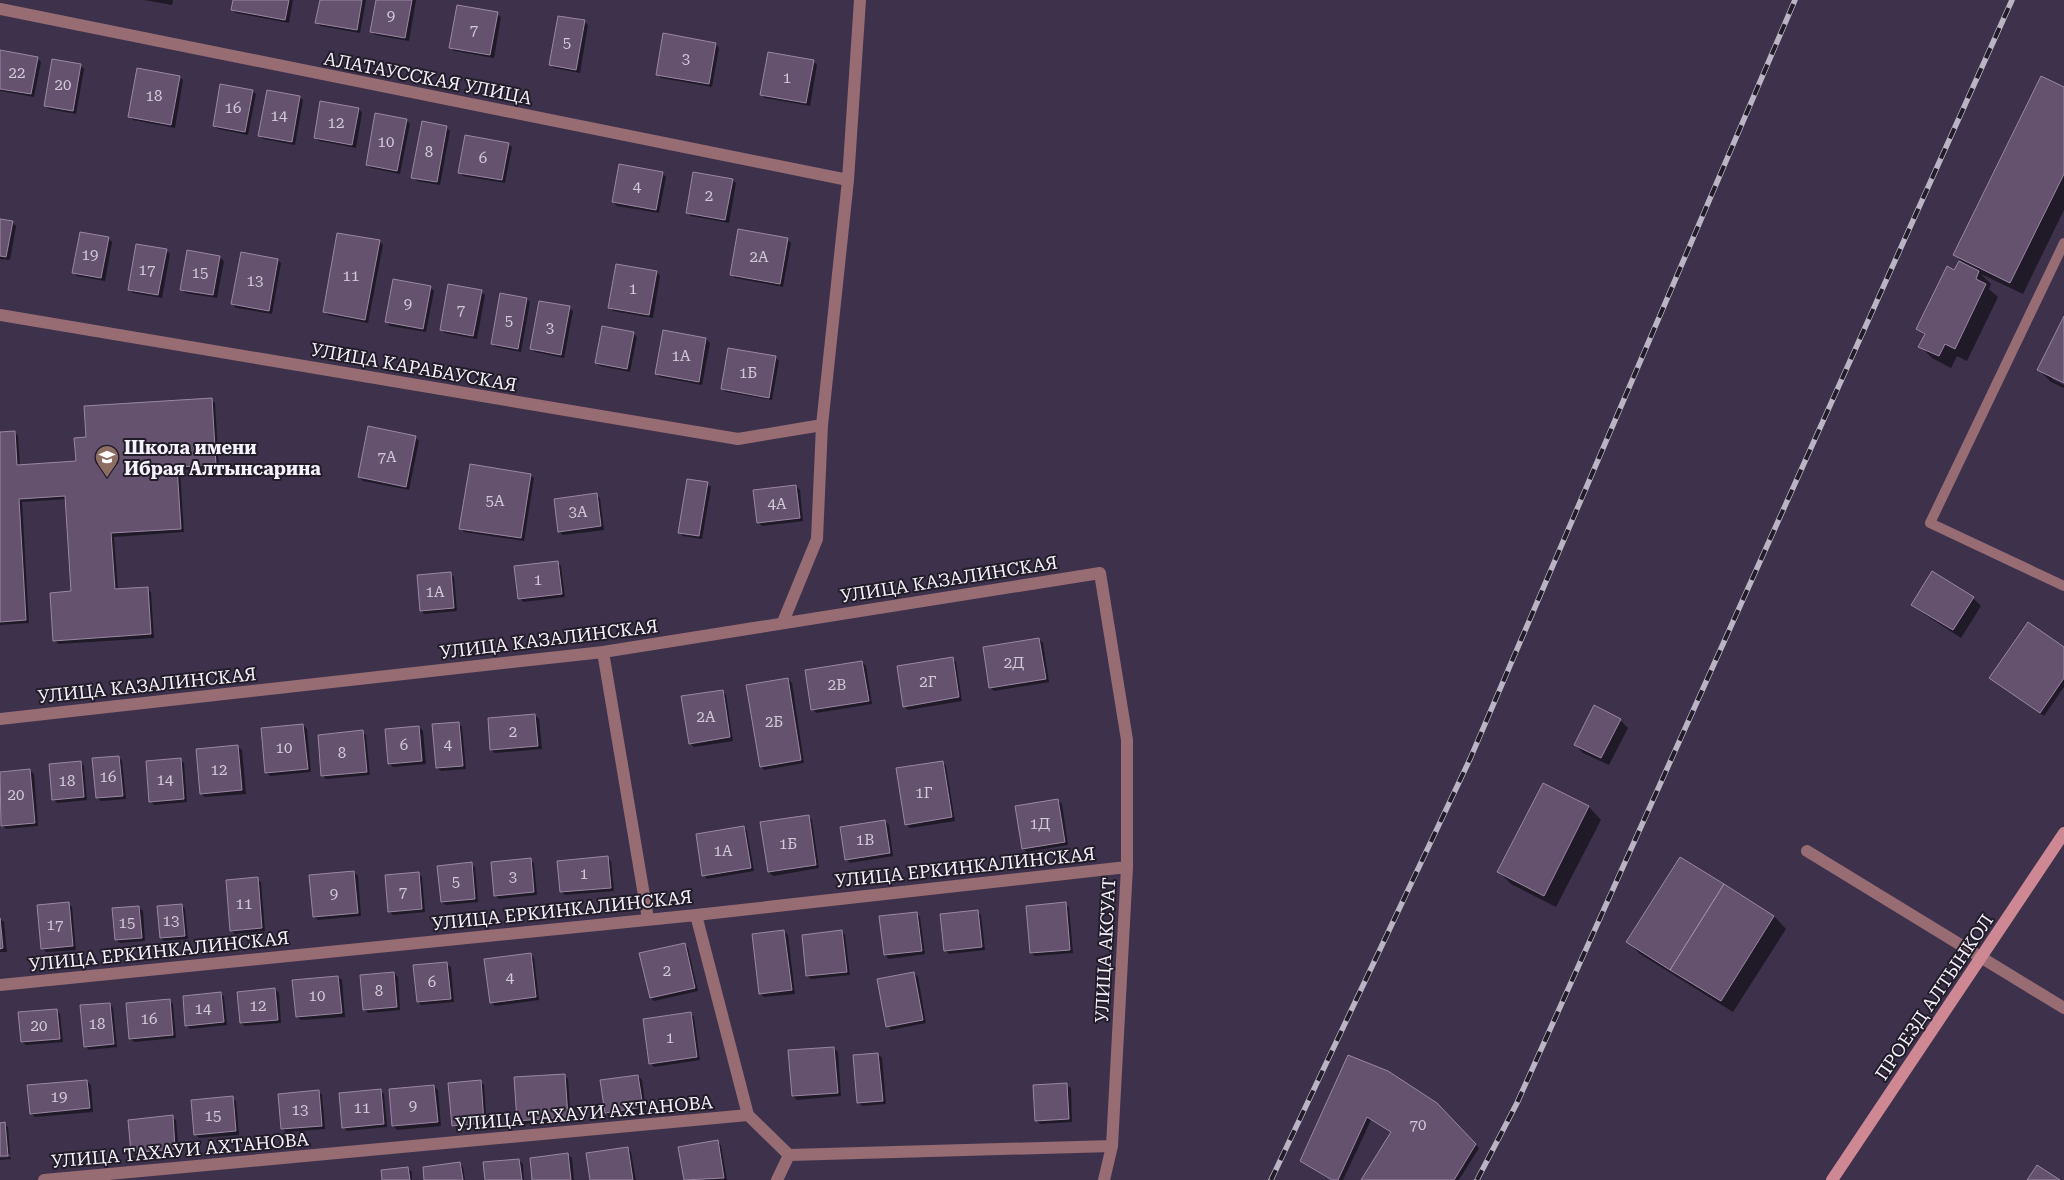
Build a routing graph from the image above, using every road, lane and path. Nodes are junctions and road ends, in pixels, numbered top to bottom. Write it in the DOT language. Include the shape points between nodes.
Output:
graph roads {
  1 [pos="860,0"];
  2 [pos="0,9"];
  3 [pos="848,180"];
  4 [pos="2064,243"];
  5 [pos="0,315"];
  6 [pos="822,425"];
  7 [pos="1100,573"];
  8 [pos="2064,586"];
  9 [pos="783,622"];
  10 [pos="603,652"];
  11 [pos="0,718"];
  12 [pos="2064,833"];
  13 [pos="1807,850"];
  14 [pos="1127,866"];
  15 [pos="696,915"];
  16 [pos="648,919"];
  17 [pos="1980,958"];
  18 [pos="0,985"];
  19 [pos="2064,1008"];
  20 [pos="748,1115"];
  21 [pos="1112,1146"];
  22 [pos="789,1155"];
  23 [pos="44,1180"];
  24 [pos="777,1180"];
  25 [pos="1104,1180"];
  26 [pos="1832,1180"];
  1 -- 3 [label="street"];
  2 -- 3 [label="street, АЛАТАУССКАЯ УЛИЦА"];
  3 -- 6 [label="street"];
  4 -- 8 [label="lane" via="1930,524"];
  5 -- 6 [label="street, УЛИЦА КАРАБАУСКАЯ" via="738,439"];
  6 -- 9 [label="street" via="817,539"];
  7 -- 9 [label="street, УЛИЦА КАЗАЛИНСКАЯ"];
  7 -- 14 [label="street, УЛИЦА АКСУАТ" via="1127,740"];
  9 -- 10 [label="street, УЛИЦА КАЗАЛИНСКАЯ"];
  10 -- 11 [label="street, УЛИЦА КАЗАЛИНСКАЯ"];
  10 -- 16 [label="street"];
  12 -- 17 [label="main road, ПРОЕЗД АЛТЫНКОЛ"];
  13 -- 17 [label="street"];
  14 -- 15 [label="street, УЛИЦА ЕРКИНКАЛИНСКАЯ"];
  14 -- 21 [label="street, УЛИЦА АКСУАТ"];
  15 -- 16 [label="street, УЛИЦА ЕРКИНКАЛИНСКАЯ"];
  15 -- 20 [label="street"];
  16 -- 18 [label="street, УЛИЦА ЕРКИНКАЛИНСКАЯ"];
  17 -- 19 [label="street"];
  17 -- 26 [label="main road, ПРОЕЗД АЛТЫНКОЛ"];
  20 -- 22 [label="street"];
  20 -- 23 [label="street, УЛИЦА ТАХАУИ АХТАНОВА"];
  21 -- 22 [label="street"];
  21 -- 25 [label="street, УЛИЦА АКСУАТ"];
  22 -- 24 [label="street"];
}
